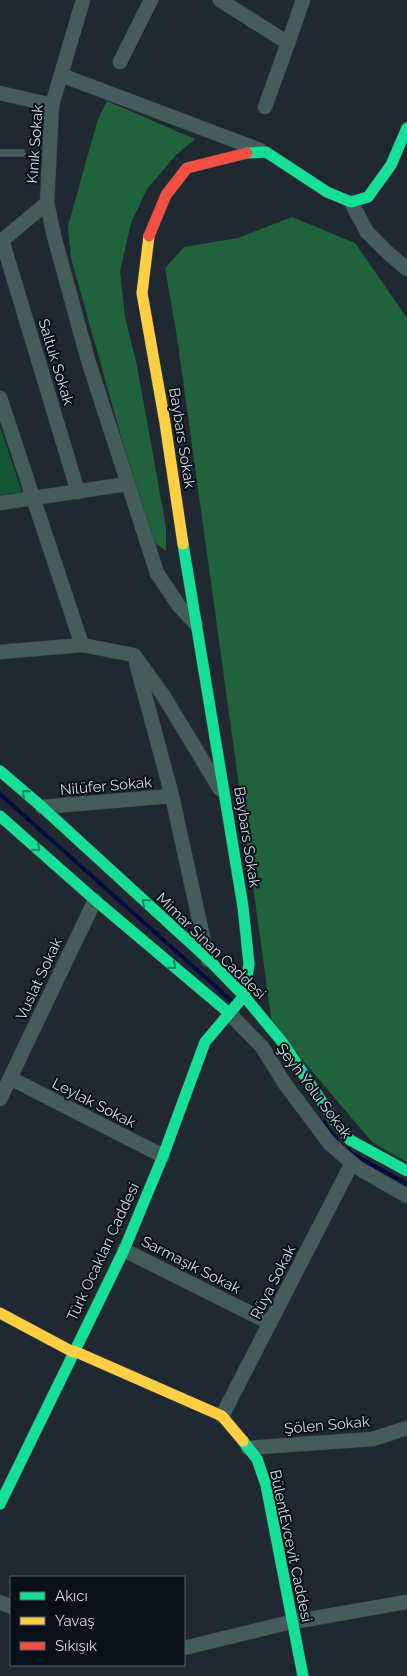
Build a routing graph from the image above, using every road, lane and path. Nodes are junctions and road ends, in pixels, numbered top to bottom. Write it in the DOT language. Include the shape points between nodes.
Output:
graph roads {
  1 [pos="83,0"];
  2 [pos="151,0"];
  3 [pos="220,0"];
  4 [pos="303,0"];
  5 [pos="288,43"];
  6 [pos="120,62"];
  7 [pos="62,75"];
  8 [pos="0,93"];
  9 [pos="52,105"];
  10 [pos="265,107"];
  11 [pos="407,128"];
  12 [pos="266,152"];
  13 [pos="0,153"];
  14 [pos="22,153"];
  15 [pos="352,202"];
  16 [pos="47,203"];
  17 [pos="1,241"];
  18 [pos="407,270"];
  19 [pos="0,398"];
  20 [pos="127,484"];
  21 [pos="78,492"];
  22 [pos="35,499"];
  23 [pos="0,504"];
  24 [pos="196,624"];
  25 [pos="82,645"];
  26 [pos="0,652"];
  27 [pos="134,655"];
  28 [pos="0,771"];
  29 [pos="172,796"];
  30 [pos="225,796"];
  31 [pos="42,807"];
  32 [pos="0,816"];
  33 [pos="95,900"];
  34 [pos="208,960"];
  35 [pos="244,996"];
  36 [pos="228,1013"];
  37 [pos="10,1078"];
  38 [pos="0,1099"];
  39 [pos="163,1156"];
  40 [pos="352,1163"];
  41 [pos="407,1171"];
  42 [pos="407,1196"];
  43 [pos="124,1250"];
  44 [pos="0,1313"];
  45 [pos="270,1323"];
  46 [pos="73,1351"];
  47 [pos="222,1416"];
  48 [pos="407,1428"];
  49 [pos="248,1448"];
  50 [pos="0,1504"];
  51 [pos="407,1602"];
  52 [pos="292,1622"];
  53 [pos="185,1648"];
  54 [pos="303,1676"];
  1 -- 7 [label="street, Kınık Sokak"];
  2 -- 6 [label="street"];
  3 -- 5 [label="street"];
  4 -- 5 [label="street"];
  5 -- 10 [label="street"];
  7 -- 9 [label="street, Kınık Sokak"];
  7 -- 12 [label="street"];
  8 -- 9 [label="street"];
  9 -- 16 [label="street, Kınık Sokak"];
  11 -- 15 [label="street" via="391,165 368,197"];
  12 -- 15 [label="street" via="326,192"];
  12 -- 24 [label="street, Baybars Sokak" via="244,153 187,168 166,195 147,240 142,293"];
  13 -- 14 [label="lane"];
  15 -- 18 [label="street" via="367,232"];
  16 -- 17 [label="street, Kınık Sokak"];
  16 -- 20 [label="street" via="88,360"];
  17 -- 21 [label="street, Saltuk Sokak"];
  19 -- 22 [label="street"];
  20 -- 21 [label="street"];
  20 -- 24 [label="street" via="157,573 179,606"];
  21 -- 22 [label="street"];
  22 -- 23 [label="street"];
  22 -- 25 [label="street"];
  24 -- 30 [label="street, Baybars Sokak"];
  25 -- 26 [label="street"];
  25 -- 27 [label="street"];
  27 -- 29 [label="street"];
  27 -- 30 [label="street" via="164,695"];
  31 -- 28 [label="street, Mimar Sinan Caddesi, one-way"];
  29 -- 31 [label="street, Nilüfer Sokak"];
  29 -- 34 [label="street"];
  30 -- 35 [label="street, Baybars Sokak" via="244,907 249,964"];
  34 -- 31 [label="street, Mimar Sinan Caddesi, one-way"];
  32 -- 33 [label="street, one-way"];
  33 -- 36 [label="street, one-way"];
  33 -- 37 [label="street, Vuslat Sokak"];
  34 -- 35 [label="street, Mimar Sinan Caddesi"];
  35 -- 36 [label="street, Türk Ocakları Caddesi"];
  35 -- 41 [label="street, Mimar Sinan Caddesi" via="283,1043 350,1140"];
  36 -- 39 [label="street, Türk Ocakları Caddesi" via="204,1042"];
  36 -- 40 [label="street, Şeyh Yolu Sokak" via="262,1047 330,1144"];
  37 -- 38 [label="street, Vuslat Sokak"];
  37 -- 39 [label="street, Leylak Sokak"];
  39 -- 43 [label="street, Türk Ocakları Caddesi"];
  40 -- 42 [label="street, Şeyh Yolu Sokak"];
  40 -- 45 [label="street, Rüya Sokak"];
  43 -- 45 [label="street, Sarmaşık Sokak"];
  43 -- 46 [label="street, Türk Ocakları Caddesi"];
  44 -- 46 [label="street, BülentEvcevit Caddesi"];
  45 -- 47 [label="street, Rüya Sokak"];
  46 -- 47 [label="street, BülentEvcevit Caddesi"];
  46 -- 50 [label="street, Türk Ocakları Caddesi"];
  47 -- 49 [label="street, BülentEvcevit Caddesi"];
  48 -- 49 [label="street, Şölen Sokak" via="373,1439"];
  49 -- 52 [label="street, BülentEvcevit Caddesi" via="257,1459 266,1485"];
  51 -- 52 [label="street"];
  52 -- 53 [label="street"];
  52 -- 54 [label="street, BülentEvcevit Caddesi"];
}
